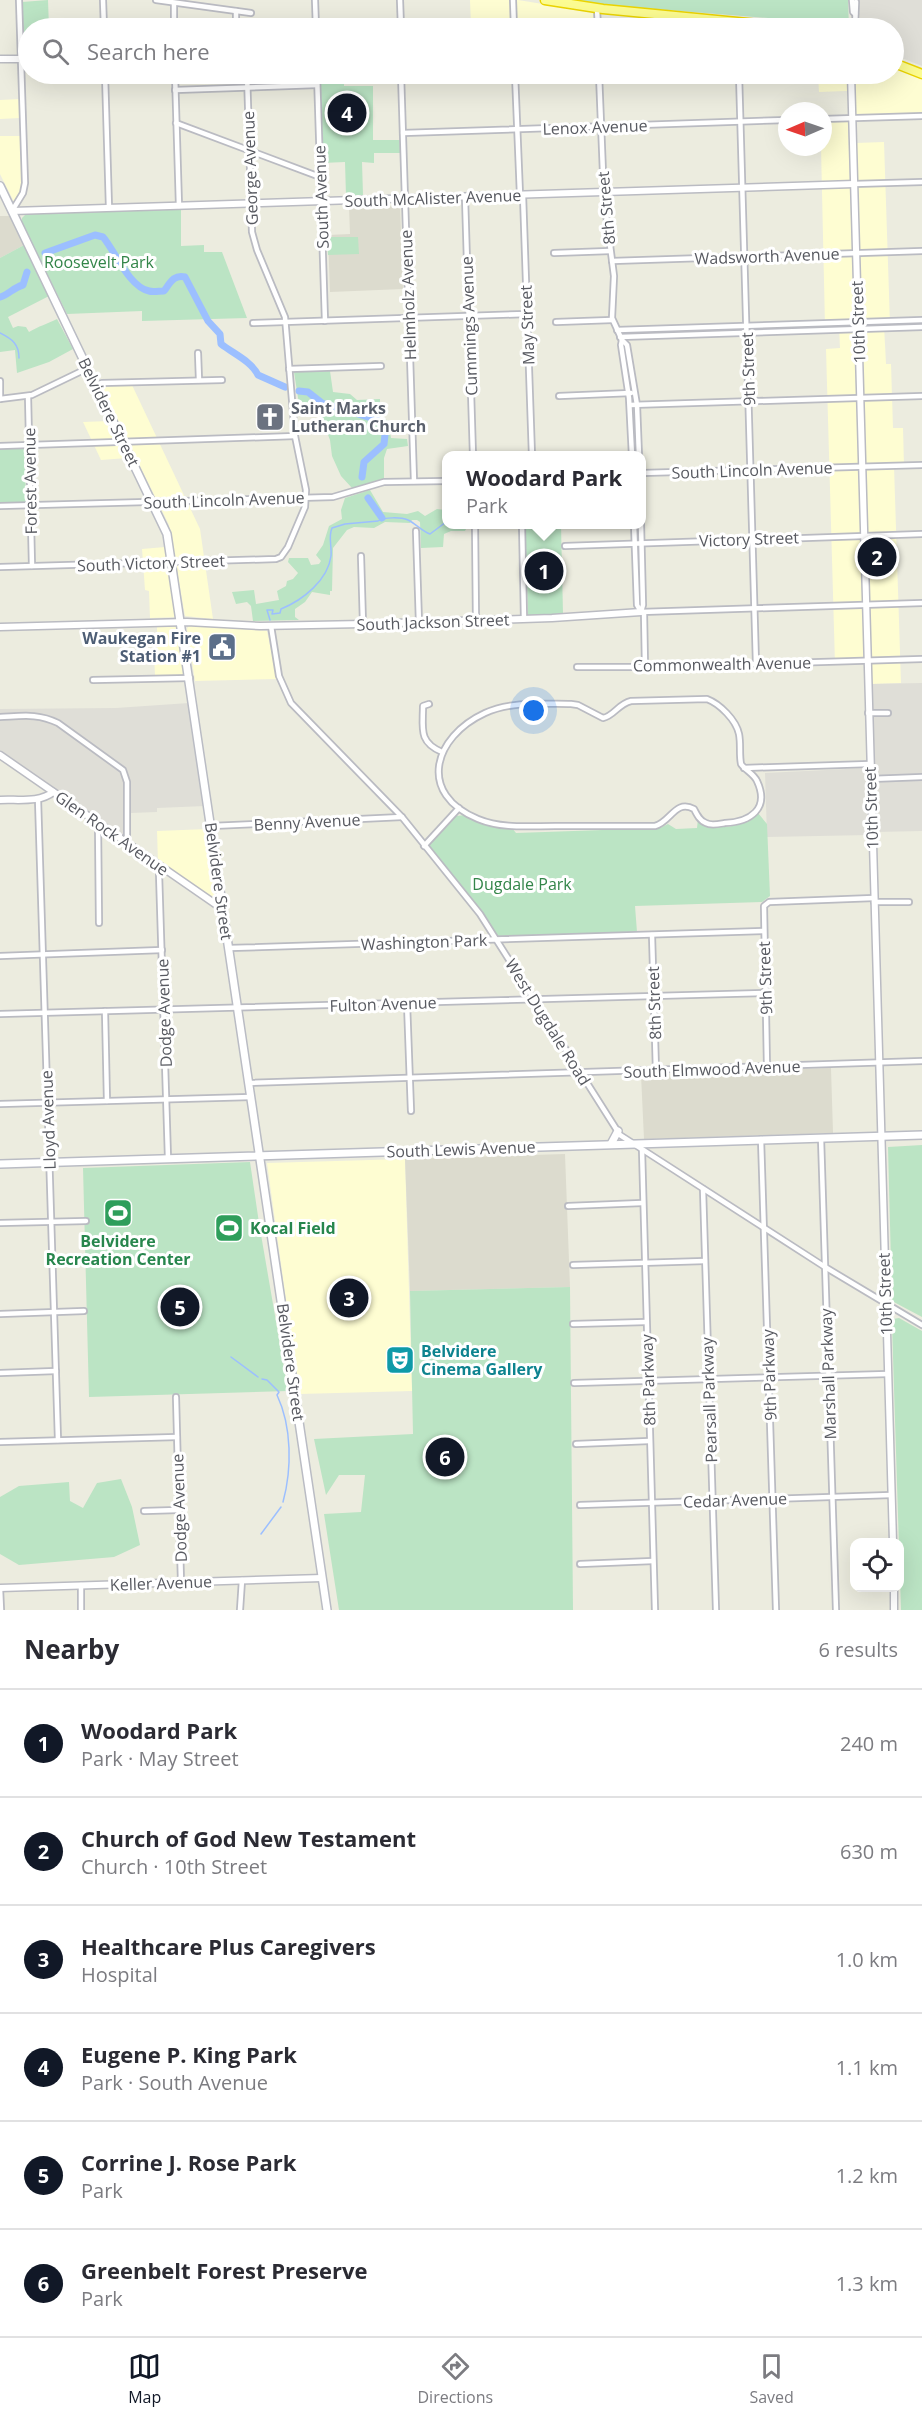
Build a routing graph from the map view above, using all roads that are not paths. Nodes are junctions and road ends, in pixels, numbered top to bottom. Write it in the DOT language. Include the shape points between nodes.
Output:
graph roads {
  1 [pos="19,0"];
  2 [pos="103,0"];
  3 [pos="156,0"];
  4 [pos="315,0"];
  5 [pos="400,0"];
  6 [pos="513,0"];
  7 [pos="545,0"];
  8 [pos="854,1"];
  9 [pos="174,3"];
  10 [pos="597,9"];
  11 [pos="236,11"];
  12 [pos="251,13"];
  13 [pos="20,18"];
  14 [pos="104,18"];
  15 [pos="174,18"];
  16 [pos="236,18"];
  17 [pos="316,18"];
  18 [pos="401,18"];
  19 [pos="514,18"];
  20 [pos="597,18"];
  21 [pos="676,18"];
  22 [pos="855,18"];
  23 [pos="0,59"];
  24 [pos="18,59"];
  25 [pos="904,67"];
  26 [pos="922,74"];
  27 [pos="22,84"];
  28 [pos="105,84"];
  29 [pos="175,84"];
  30 [pos="247,84"];
  31 [pos="401,84"];
  32 [pos="515,84"];
  33 [pos="599,84"];
  34 [pos="739,84"];
  35 [pos="851,84"];
  36 [pos="317,85"];
  37 [pos="247,88"];
  38 [pos="175,90"];
  39 [pos="922,116"];
  40 [pos="852,118"];
  41 [pos="832,119"];
  42 [pos="778,120"];
  43 [pos="741,122"];
  44 [pos="176,123"];
  45 [pos="601,127"];
  46 [pos="517,129"];
  47 [pos="403,133"];
  48 [pos="249,151"];
  49 [pos="320,177"];
  50 [pos="922,182"];
  51 [pos="854,184"];
  52 [pos="0,186"];
  53 [pos="743,188"];
  54 [pos="603,192"];
  55 [pos="521,195"];
  56 [pos="465,197"];
  57 [pos="405,198"];
  58 [pos="321,201"];
  59 [pos="250,204"];
  60 [pos="179,206"];
  61 [pos="109,208"];
  62 [pos="12,211"];
  63 [pos="610,251"];
  64 [pos="922,251"];
  65 [pos="554,253"];
  66 [pos="856,253"];
  67 [pos="745,257"];
  68 [pos="612,261"];
  69 [pos="527,314"];
  70 [pos="469,316"];
  71 [pos="409,318"];
  72 [pos="612,320"];
  73 [pos="922,320"];
  74 [pos="325,321"];
  75 [pos="286,322"];
  76 [pos="556,322"];
  77 [pos="254,323"];
  78 [pos="858,325"];
  79 [pos="746,326"];
  80 [pos="922,327"];
  81 [pos="616,330"];
  82 [pos="747,332"];
  83 [pos="621,338"];
  84 [pos="198,353"];
  85 [pos="381,366"];
  86 [pos="88,368"];
  87 [pos="289,369"];
  88 [pos="199,380"];
  89 [pos="222,380"];
  90 [pos="0,381"];
  91 [pos="96,385"];
  92 [pos="629,393"];
  93 [pos="635,393"];
  94 [pos="28,396"];
  95 [pos="559,396"];
  96 [pos="922,396"];
  97 [pos="860,398"];
  98 [pos="0,399"];
  99 [pos="749,401"];
  100 [pos="630,405"];
  101 [pos="637,405"];
  102 [pos="295,436"];
  103 [pos="124,443"];
  104 [pos="29,445"];
  105 [pos="0,446"];
  106 [pos="473,451"];
  107 [pos="532,451"];
  108 [pos="632,451"];
  109 [pos="639,451"];
  110 [pos="922,465"];
  111 [pos="862,466"];
  112 [pos="750,469"];
  113 [pos="646,473"];
  114 [pos="442,480"];
  115 [pos="414,481"];
  116 [pos="307,498"];
  117 [pos="153,503"];
  118 [pos="30,505"];
  119 [pos="0,506"];
  120 [pos="475,529"];
  121 [pos="522,529"];
  122 [pos="634,529"];
  123 [pos="641,529"];
  124 [pos="416,531"];
  125 [pos="922,534"];
  126 [pos="864,535"];
  127 [pos="752,539"];
  128 [pos="635,543"];
  129 [pos="642,543"];
  130 [pos="565,546"];
  131 [pos="361,556"];
  132 [pos="171,562"];
  133 [pos="32,566"];
  134 [pos="0,567"];
  135 [pos="922,603"];
  136 [pos="866,604"];
  137 [pos="754,608"];
  138 [pos="642,612"];
  139 [pos="524,619"];
  140 [pos="476,621"];
  141 [pos="181,622"];
  142 [pos="419,623"];
  143 [pos="363,624"];
  144 [pos="271,626"];
  145 [pos="0,627"];
  146 [pos="922,659"];
  147 [pos="867,661"];
  148 [pos="756,664"];
  149 [pos="645,666"];
  150 [pos="577,667"];
  151 [pos="190,678"];
  152 [pos="93,680"];
  153 [pos="429,704"];
  154 [pos="868,713"];
  155 [pos="888,713"];
  156 [pos="0,717"];
  157 [pos="442,752"];
  158 [pos="0,755"];
  159 [pos="870,764"];
  160 [pos="744,768"];
  161 [pos="922,777"];
  162 [pos="870,779"];
  163 [pos="53,792"];
  164 [pos="38,799"];
  165 [pos="0,800"];
  166 [pos="459,808"];
  167 [pos="402,817"];
  168 [pos="98,824"];
  169 [pos="212,826"];
  170 [pos="125,842"];
  171 [pos="424,846"];
  172 [pos="161,867"];
  173 [pos="874,900"];
  174 [pos="909,902"];
  175 [pos="224,910"];
  176 [pos="99,922"];
  177 [pos="763,932"];
  178 [pos="652,935"];
  179 [pos="496,940"];
  180 [pos="229,948"];
  181 [pos="162,950"];
  182 [pos="43,954"];
  183 [pos="0,956"];
  184 [pos="765,993"];
  185 [pos="654,996"];
  186 [pos="534,999"];
  187 [pos="407,1003"];
  188 [pos="237,1008"];
  189 [pos="164,1010"];
  190 [pos="105,1011"];
  191 [pos="45,1013"];
  192 [pos="0,1014"];
  193 [pos="922,1062"];
  194 [pos="879,1063"];
  195 [pos="768,1067"];
  196 [pos="656,1071"];
  197 [pos="580,1073"];
  198 [pos="410,1078"];
  199 [pos="249,1083"];
  200 [pos="251,1097"];
  201 [pos="166,1100"];
  202 [pos="107,1101"];
  203 [pos="47,1103"];
  204 [pos="0,1104"];
  205 [pos="411,1111"];
  206 [pos="618,1131"];
  207 [pos="922,1135"];
  208 [pos="881,1136"];
  209 [pos="821,1138"];
  210 [pos="761,1139"];
  211 [pos="632,1143"];
  212 [pos="611,1144"];
  213 [pos="642,1150"];
  214 [pos="261,1155"];
  215 [pos="168,1158"];
  216 [pos="49,1162"];
  217 [pos="0,1164"];
  218 [pos="703,1189"];
  219 [pos="642,1203"];
  220 [pos="568,1206"];
  221 [pos="51,1221"];
  222 [pos="86,1221"];
  223 [pos="0,1223"];
  224 [pos="764,1228"];
  225 [pos="705,1261"];
  226 [pos="644,1263"];
  227 [pos="573,1265"];
  228 [pos="825,1267"];
  229 [pos="886,1304"];
  230 [pos="84,1311"];
  231 [pos="54,1312"];
  232 [pos="0,1314"];
  233 [pos="646,1322"];
  234 [pos="573,1324"];
  235 [pos="922,1325"];
  236 [pos="56,1371"];
  237 [pos="0,1373"];
  238 [pos="888,1374"];
  239 [pos="828,1376"];
  240 [pos="769,1378"];
  241 [pos="709,1380"];
  242 [pos="648,1381"];
  243 [pos="574,1383"];
  244 [pos="176,1397"];
  245 [pos="177,1437"];
  246 [pos="58,1440"];
  247 [pos="650,1441"];
  248 [pos="0,1442"];
  249 [pos="576,1444"];
  250 [pos="891,1495"];
  251 [pos="832,1497"];
  252 [pos="772,1498"];
  253 [pos="712,1500"];
  254 [pos="651,1502"];
  255 [pos="580,1504"];
  256 [pos="178,1509"];
  257 [pos="144,1511"];
  258 [pos="892,1538"];
  259 [pos="653,1562"];
  260 [pos="580,1564"];
  261 [pos="322,1578"];
  262 [pos="242,1580"];
  263 [pos="181,1582"];
  264 [pos="81,1585"];
  265 [pos="0,1588"];
  266 [pos="894,1592"];
  267 [pos="1,1610"];
  268 [pos="81,1610"];
  269 [pos="240,1610"];
  270 [pos="327,1610"];
  271 [pos="655,1610"];
  272 [pos="716,1610"];
  273 [pos="776,1610"];
  274 [pos="836,1610"];
  275 [pos="894,1610"];
  1 -- 13 [label="street"];
  2 -- 14 [label="street"];
  3 -- 9 [label="street"];
  4 -- 17 [label="street"];
  5 -- 18 [label="street"];
  6 -- 19 [label="street"];
  7 -- 10 [label="highway"];
  8 -- 22 [label="street"];
  9 -- 11 [label="street"];
  9 -- 15 [label="street"];
  10 -- 20 [label="street"];
  10 -- 21 [label="highway"];
  11 -- 12 [label="street"];
  11 -- 16 [label="street"];
  23 -- 24 [label="street"];
  25 -- 26 [label="highway"];
  27 -- 62 [label="street" via="25,183"];
  28 -- 61 [label="street"];
  29 -- 38 [label="street"];
  30 -- 37 [label="street, George Avenue"];
  31 -- 47 [label="street, Helmholz Avenue"];
  32 -- 46 [label="street, May Street"];
  33 -- 45 [label="street, 8th Street"];
  34 -- 43 [label="street, 9th Street"];
  35 -- 40 [label="street, 10th Street"];
  36 -- 37 [label="street"];
  36 -- 49 [label="street, South Avenue"];
  37 -- 38 [label="street"];
  37 -- 48 [label="street, George Avenue"];
  38 -- 44 [label="street"];
  39 -- 40 [label="street"];
  40 -- 41 [label="street"];
  40 -- 51 [label="street, 10th Street"];
  42 -- 43 [label="street, Lenox Avenue"];
  43 -- 45 [label="street, Lenox Avenue"];
  43 -- 53 [label="street, 9th Street"];
  44 -- 48 [label="street"];
  44 -- 60 [label="street"];
  45 -- 46 [label="street, Lenox Avenue"];
  45 -- 54 [label="street, 8th Street"];
  46 -- 47 [label="street, Lenox Avenue"];
  46 -- 55 [label="street, May Street"];
  47 -- 57 [label="street, Helmholz Avenue"];
  48 -- 49 [label="street"];
  48 -- 59 [label="street, George Avenue"];
  49 -- 58 [label="street, South Avenue"];
  50 -- 51 [label="street"];
  51 -- 53 [label="street, South McAlister Avenue"];
  51 -- 66 [label="street, 10th Street"];
  52 -- 62 [label="main road, Belvidere Street"];
  53 -- 54 [label="street, South McAlister Avenue"];
  53 -- 67 [label="street, 9th Street"];
  54 -- 55 [label="street, South McAlister Avenue"];
  54 -- 63 [label="street, 8th Street"];
  55 -- 56 [label="street, South McAlister Avenue"];
  55 -- 69 [label="street, May Street"];
  56 -- 57 [label="street, South McAlister Avenue"];
  56 -- 70 [label="street, Cummings Avenue"];
  57 -- 58 [label="street, South McAlister Avenue"];
  57 -- 71 [label="street, Helmholz Avenue"];
  58 -- 59 [label="street, South McAlister Avenue"];
  58 -- 74 [label="street, South Avenue"];
  59 -- 60 [label="street, South McAlister Avenue"];
  59 -- 75 [label="street, George Avenue" via="253,240"];
  60 -- 61 [label="street, South McAlister Avenue"];
  61 -- 62 [label="street, South McAlister Avenue"];
  62 -- 86 [label="main road, Belvidere Street"];
  63 -- 65 [label="street"];
  63 -- 68 [label="street, 8th Street"];
  64 -- 66 [label="street, Wadsworth Avenue"];
  66 -- 67 [label="street, Wadsworth Avenue"];
  66 -- 78 [label="street, 10th Street"];
  67 -- 68 [label="street, Wadsworth Avenue"];
  67 -- 79 [label="street, 9th Street"];
  68 -- 72 [label="street, 8th Street"];
  69 -- 70 [label="street"];
  69 -- 107 [label="street, May Street"];
  70 -- 71 [label="street"];
  70 -- 106 [label="street, Cummings Avenue"];
  71 -- 74 [label="street"];
  71 -- 115 [label="street, Helmholz Avenue"];
  72 -- 76 [label="street"];
  72 -- 81 [label="street, 8th Street"];
  73 -- 78 [label="street"];
  74 -- 75 [label="street"];
  75 -- 77 [label="street"];
  75 -- 87 [label="street, George Avenue"];
  78 -- 79 [label="street"];
  78 -- 80 [label="street"];
  78 -- 82 [label="street"];
  78 -- 97 [label="street, 10th Street"];
  79 -- 81 [label="street"];
  79 -- 82 [label="street, 9th Street"];
  81 -- 83 [label="street, 8th Street"];
  82 -- 83 [label="street"];
  82 -- 99 [label="street, 9th Street"];
  83 -- 92 [label="street, 8th Street"];
  83 -- 93 [label="street, 8th Street" via="627,345"];
  84 -- 88 [label="street"];
  85 -- 87 [label="street"];
  86 -- 91 [label="main road, Belvidere Street"];
  86 -- 94 [label="street"];
  87 -- 102 [label="street, George Avenue"];
  88 -- 89 [label="street"];
  88 -- 91 [label="street"];
  90 -- 98 [label="street"];
  91 -- 103 [label="main road, Belvidere Street"];
  92 -- 93 [label="street"];
  92 -- 95 [label="street"];
  92 -- 100 [label="street, 8th Street"];
  93 -- 101 [label="street, 8th Street"];
  94 -- 98 [label="street"];
  94 -- 104 [label="street, Forest Avenue"];
  96 -- 97 [label="street"];
  97 -- 99 [label="street"];
  97 -- 111 [label="street, 10th Street"];
  99 -- 101 [label="street"];
  99 -- 112 [label="street, 9th Street"];
  100 -- 101 [label="street"];
  100 -- 108 [label="street, 8th Street"];
  101 -- 109 [label="street, 8th Street"];
  102 -- 103 [label="street"];
  102 -- 116 [label="street, George Avenue"];
  103 -- 104 [label="street"];
  103 -- 117 [label="main road, Belvidere Street"];
  104 -- 105 [label="street"];
  104 -- 118 [label="street, Forest Avenue"];
  110 -- 111 [label="street, South Lincoln Avenue"];
  111 -- 112 [label="street, South Lincoln Avenue"];
  111 -- 126 [label="street, 10th Street"];
  112 -- 113 [label="street, South Lincoln Avenue"];
  112 -- 127 [label="street, 9th Street"];
  114 -- 115 [label="street, South Lincoln Avenue"];
  115 -- 116 [label="street, South Lincoln Avenue" via="384,482 339,496"];
  116 -- 117 [label="street, South Lincoln Avenue"];
  116 -- 132 [label="street, South Victory Street" via="286,551 278,559"];
  117 -- 118 [label="street, South Lincoln Avenue"];
  117 -- 132 [label="main road, Belvidere Street" via="165,528"];
  118 -- 119 [label="street, South Lincoln Avenue"];
  118 -- 133 [label="street, Forest Avenue"];
  120 -- 140 [label="street"];
  121 -- 139 [label="street"];
  122 -- 128 [label="street"];
  123 -- 129 [label="street"];
  124 -- 142 [label="street"];
  125 -- 126 [label="street, Victory Street"];
  126 -- 127 [label="street, Victory Street"];
  126 -- 136 [label="street, 10th Street"];
  127 -- 129 [label="street, Victory Street"];
  127 -- 137 [label="street, 9th Street"];
  128 -- 129 [label="street, Victory Street"];
  128 -- 130 [label="street"];
  128 -- 138 [label="street" via="637,605"];
  129 -- 138 [label="street"];
  131 -- 143 [label="street"];
  132 -- 133 [label="street, South Victory Street"];
  132 -- 141 [label="main road, Belvidere Street"];
  133 -- 134 [label="street, South Victory Street"];
  135 -- 136 [label="street, South Jackson Street"];
  136 -- 137 [label="street, South Jackson Street"];
  136 -- 147 [label="street, 10th Street"];
  137 -- 138 [label="street, South Jackson Street"];
  137 -- 148 [label="street, 9th Street"];
  138 -- 139 [label="street, South Jackson Street"];
  138 -- 149 [label="street"];
  139 -- 140 [label="street, South Jackson Street"];
  140 -- 142 [label="street, South Jackson Street"];
  141 -- 144 [label="street, South Jackson Street"];
  141 -- 145 [label="street, South Jackson Street"];
  141 -- 151 [label="main road, Belvidere Street"];
  142 -- 143 [label="street, South Jackson Street"];
  143 -- 144 [label="street, South Jackson Street"];
  144 -- 167 [label="street, West Dugdale Road" via="279,676 291,703"];
  146 -- 147 [label="street, Commonwealth Avenue"];
  147 -- 148 [label="street, Commonwealth Avenue"];
  147 -- 154 [label="street, 10th Street"];
  148 -- 149 [label="street, Commonwealth Avenue"];
  149 -- 150 [label="street, Commonwealth Avenue"];
  151 -- 152 [label="street"];
  151 -- 169 [label="main road, Belvidere Street"];
  153 -- 157 [label="street" via="423,705 423,735 430,747"];
  154 -- 155 [label="street"];
  154 -- 159 [label="street, 10th Street"];
  156 -- 170 [label="street" via="48,718 123,770 127,782"];
  157 -- 160 [label="street" via="475,719 513,705 578,705 603,718 631,700 707,699 732,719 740,736 739,757"];
  157 -- 166 [label="street" via="438,781"];
  158 -- 163 [label="street, Glen Rock Avenue"];
  159 -- 160 [label="street"];
  159 -- 162 [label="street, 10th Street"];
  160 -- 166 [label="street" via="756,778 759,803 752,816 740,822 710,824 684,806 655,826 504,826 478,819"];
  161 -- 162 [label="street"];
  162 -- 173 [label="street, 10th Street"];
  163 -- 164 [label="street"];
  163 -- 168 [label="street, Glen Rock Avenue"];
  164 -- 165 [label="street"];
  164 -- 182 [label="street, Lloyd Avenue"];
  166 -- 171 [label="street"];
  167 -- 169 [label="street, Benny Avenue"];
  167 -- 171 [label="street, West Dugdale Road"];
  168 -- 170 [label="street, Glen Rock Avenue"];
  168 -- 176 [label="street"];
  169 -- 175 [label="main road, Belvidere Street"];
  170 -- 172 [label="street, Glen Rock Avenue"];
  171 -- 179 [label="street, West Dugdale Road"];
  172 -- 175 [label="street, Glen Rock Avenue"];
  172 -- 181 [label="street, Dodge Avenue"];
  173 -- 174 [label="street"];
  173 -- 177 [label="street, 9th Street" via="769,902 764,906"];
  173 -- 194 [label="street, 10th Street"];
  175 -- 180 [label="main road, Belvidere Street"];
  177 -- 178 [label="street, Washington Park"];
  177 -- 184 [label="street, 9th Street"];
  178 -- 179 [label="street, Washington Park"];
  178 -- 185 [label="street, 8th Street"];
  179 -- 180 [label="street, Washington Park"];
  179 -- 186 [label="street, West Dugdale Road"];
  180 -- 188 [label="main road, Belvidere Street"];
  181 -- 182 [label="street"];
  181 -- 189 [label="street, Dodge Avenue"];
  182 -- 183 [label="street"];
  182 -- 191 [label="street, Lloyd Avenue"];
  184 -- 185 [label="street, Fulton Avenue"];
  184 -- 195 [label="street, 9th Street"];
  185 -- 186 [label="street, Fulton Avenue"];
  185 -- 196 [label="street, 8th Street"];
  186 -- 187 [label="street, Fulton Avenue"];
  186 -- 197 [label="street, West Dugdale Road"];
  187 -- 188 [label="street, Fulton Avenue"];
  187 -- 198 [label="street"];
  188 -- 189 [label="street, Fulton Avenue"];
  188 -- 199 [label="main road, Belvidere Street"];
  189 -- 190 [label="street, Fulton Avenue"];
  189 -- 201 [label="street, Dodge Avenue"];
  190 -- 191 [label="street, Fulton Avenue"];
  190 -- 202 [label="street"];
  191 -- 192 [label="street, Fulton Avenue"];
  191 -- 203 [label="street, Lloyd Avenue"];
  193 -- 194 [label="street, South Elmwood Avenue"];
  194 -- 195 [label="street, South Elmwood Avenue"];
  194 -- 208 [label="street, 10th Street"];
  195 -- 196 [label="street, South Elmwood Avenue"];
  196 -- 197 [label="street, South Elmwood Avenue"];
  197 -- 198 [label="street, South Elmwood Avenue"];
  197 -- 206 [label="street, West Dugdale Road"];
  198 -- 199 [label="street, South Elmwood Avenue"];
  198 -- 205 [label="street"];
  199 -- 200 [label="main road, Belvidere Street"];
  200 -- 201 [label="street"];
  200 -- 214 [label="main road, Belvidere Street"];
  201 -- 202 [label="street"];
  201 -- 215 [label="street, Dodge Avenue"];
  202 -- 203 [label="street"];
  203 -- 204 [label="street"];
  203 -- 216 [label="street, Lloyd Avenue"];
  206 -- 211 [label="street, West Dugdale Road"];
  206 -- 212 [label="main road"];
  207 -- 208 [label="main road, South Lewis Avenue"];
  208 -- 209 [label="main road, South Lewis Avenue"];
  208 -- 229 [label="street, 10th Street"];
  209 -- 210 [label="main road, South Lewis Avenue"];
  209 -- 228 [label="street, Marshall Parkway"];
  210 -- 211 [label="main road, South Lewis Avenue"];
  210 -- 224 [label="street, 9th Parkway"];
  211 -- 212 [label="main road, South Lewis Avenue"];
  211 -- 213 [label="street, West Dugdale Road"];
  212 -- 214 [label="main road, South Lewis Avenue"];
  213 -- 218 [label="street, West Dugdale Road"];
  213 -- 219 [label="street, 8th Parkway"];
  214 -- 215 [label="main road, South Lewis Avenue"];
  214 -- 261 [label="main road, Belvidere Street"];
  215 -- 216 [label="main road, South Lewis Avenue"];
  216 -- 217 [label="main road, South Lewis Avenue"];
  216 -- 221 [label="street, Lloyd Avenue"];
  218 -- 224 [label="street, West Dugdale Road"];
  218 -- 225 [label="street, Pearsall Parkway"];
  219 -- 220 [label="street"];
  219 -- 226 [label="street, 8th Parkway"];
  221 -- 222 [label="street"];
  221 -- 223 [label="street"];
  221 -- 231 [label="street, Lloyd Avenue"];
  224 -- 228 [label="street, West Dugdale Road"];
  224 -- 240 [label="street, 9th Parkway"];
  225 -- 226 [label="street"];
  225 -- 241 [label="street, Pearsall Parkway"];
  226 -- 227 [label="street"];
  226 -- 233 [label="street, 8th Parkway"];
  228 -- 229 [label="street, West Dugdale Road"];
  228 -- 239 [label="street, Marshall Parkway"];
  229 -- 235 [label="street, West Dugdale Road"];
  229 -- 238 [label="street, 10th Street"];
  230 -- 231 [label="street"];
  231 -- 232 [label="street"];
  231 -- 236 [label="street, Lloyd Avenue"];
  233 -- 234 [label="street"];
  233 -- 242 [label="street, 8th Parkway"];
  236 -- 237 [label="street"];
  236 -- 246 [label="street, Lloyd Avenue"];
  238 -- 239 [label="street"];
  238 -- 250 [label="street, 10th Street"];
  239 -- 240 [label="street"];
  239 -- 251 [label="street, Marshall Parkway"];
  240 -- 241 [label="street"];
  240 -- 252 [label="street, 9th Parkway"];
  241 -- 242 [label="street"];
  241 -- 253 [label="street, Pearsall Parkway"];
  242 -- 243 [label="street"];
  242 -- 247 [label="street, 8th Parkway"];
  244 -- 245 [label="street, Dodge Avenue"];
  245 -- 246 [label="street"];
  245 -- 256 [label="street, Dodge Avenue"];
  246 -- 248 [label="street"];
  247 -- 249 [label="street"];
  247 -- 254 [label="street, 8th Parkway"];
  250 -- 251 [label="street, Cedar Avenue"];
  250 -- 258 [label="street, 10th Street"];
  251 -- 252 [label="street, Cedar Avenue"];
  251 -- 274 [label="street, Marshall Parkway"];
  252 -- 253 [label="street, Cedar Avenue"];
  252 -- 273 [label="street, 9th Parkway"];
  253 -- 254 [label="street, Cedar Avenue"];
  253 -- 272 [label="street, Pearsall Parkway"];
  254 -- 255 [label="street, Cedar Avenue"];
  254 -- 259 [label="street, 8th Parkway"];
  256 -- 257 [label="street"];
  256 -- 263 [label="street, Dodge Avenue"];
  259 -- 260 [label="street"];
  259 -- 271 [label="street, 8th Parkway"];
  261 -- 262 [label="street, Keller Avenue"];
  261 -- 270 [label="main road, Belvidere Street"];
  262 -- 263 [label="street, Keller Avenue"];
  262 -- 269 [label="street"];
  263 -- 264 [label="street, Keller Avenue"];
  264 -- 265 [label="street, Keller Avenue"];
  264 -- 268 [label="street"];
  265 -- 267 [label="street"];
  266 -- 275 [label="street"];
}
